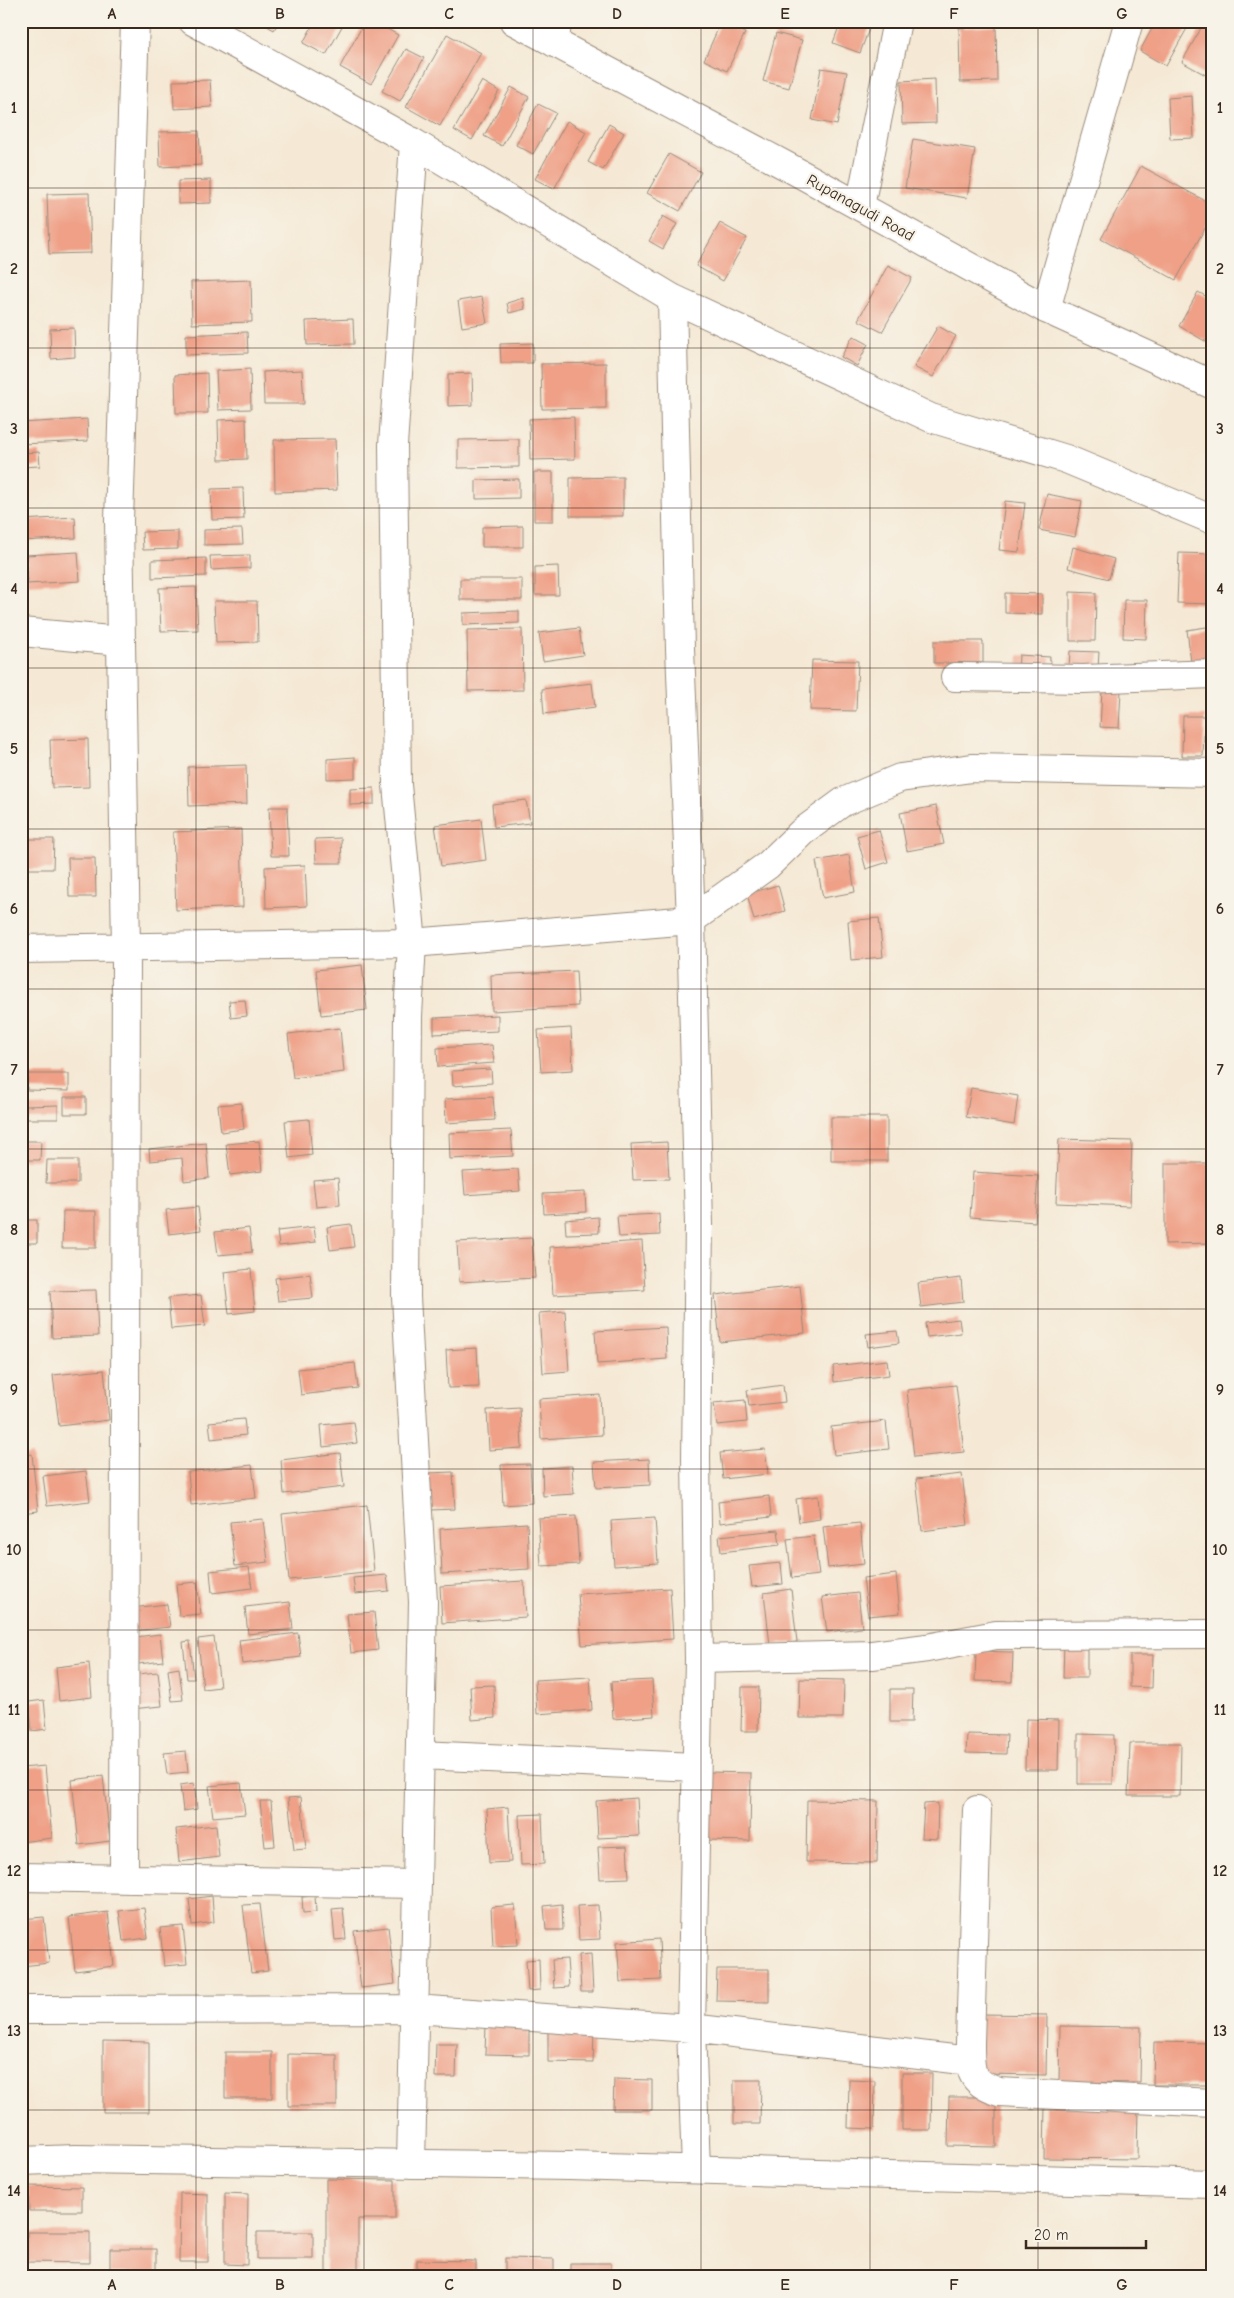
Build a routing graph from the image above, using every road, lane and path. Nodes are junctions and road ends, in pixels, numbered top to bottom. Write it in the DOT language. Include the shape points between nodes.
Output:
graph roads {
  1 [pos="135,21"];
  2 [pos="192,21"];
  3 [pos="514,21"];
  4 [pos="898,21"];
  5 [pos="1129,21"];
  6 [pos="556,32"];
  7 [pos="414,143"];
  8 [pos="860,206"];
  9 [pos="672,298"];
  10 [pos="1046,308"];
  11 [pos="1213,385"];
  12 [pos="1213,520"];
  13 [pos="21,632"];
  14 [pos="121,641"];
  15 [pos="1213,674"];
  16 [pos="955,677"];
  17 [pos="1213,773"];
  18 [pos="691,920"];
  19 [pos="412,943"];
  20 [pos="126,948"];
  21 [pos="21,949"];
  22 [pos="1213,1634"];
  23 [pos="699,1659"];
  24 [pos="420,1755"];
  25 [pos="696,1767"];
  26 [pos="977,1810"];
  27 [pos="21,1877"];
  28 [pos="124,1878"];
  29 [pos="417,1884"];
  30 [pos="414,2009"];
  31 [pos="21,2010"];
  32 [pos="692,2028"];
  33 [pos="970,2062"];
  34 [pos="1213,2104"];
  35 [pos="21,2161"];
  36 [pos="411,2164"];
  37 [pos="696,2169"];
  38 [pos="1213,2184"];
  1 -- 14 [label="street" via="119,521"];
  2 -- 7 [label="street"];
  3 -- 6 [label="street, Rupanagudi Road"];
  4 -- 8 [label="street"];
  5 -- 10 [label="street"];
  6 -- 8 [label="street, Rupanagudi Road"];
  7 -- 9 [label="street"];
  7 -- 19 [label="street" via="393,445 397,785"];
  8 -- 10 [label="street, Rupanagudi Road"];
  9 -- 12 [label="street" via="931,418 1066,460"];
  9 -- 18 [label="street" via="680,649"];
  10 -- 11 [label="street, Rupanagudi Road"];
  13 -- 14 [label="street"];
  14 -- 20 [label="street"];
  15 -- 16 [label="street" via="1083,679"];
  17 -- 18 [label="street" via="972,768 900,778 843,802 802,832 768,865"];
  18 -- 19 [label="street"];
  18 -- 23 [label="street" via="699,1224 696,1458"];
  19 -- 20 [label="street"];
  19 -- 24 [label="street" via="408,1016 406,1297 423,1602"];
  20 -- 21 [label="street"];
  20 -- 28 [label="street"];
  22 -- 23 [label="street" via="996,1635 872,1656"];
  23 -- 25 [label="street"];
  24 -- 25 [label="street"];
  24 -- 29 [label="street"];
  25 -- 32 [label="street"];
  26 -- 33 [label="street"];
  27 -- 28 [label="street"];
  28 -- 29 [label="street"];
  29 -- 30 [label="street"];
  30 -- 31 [label="street"];
  30 -- 32 [label="street"];
  30 -- 36 [label="street"];
  32 -- 33 [label="street"];
  32 -- 37 [label="street"];
  33 -- 34 [label="street" via="973,2077 983,2087 999,2092"];
  35 -- 36 [label="street"];
  36 -- 37 [label="street"];
  37 -- 38 [label="street"];
}
